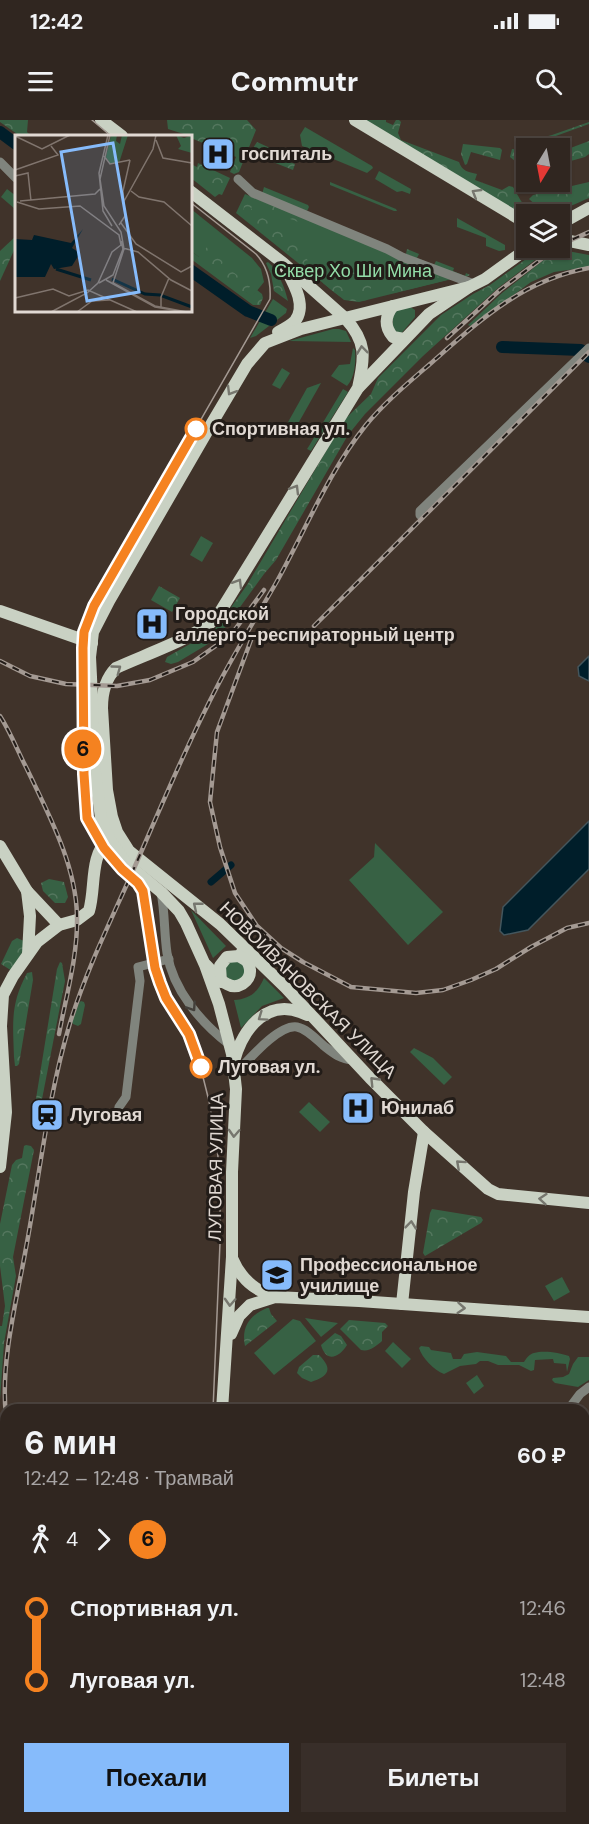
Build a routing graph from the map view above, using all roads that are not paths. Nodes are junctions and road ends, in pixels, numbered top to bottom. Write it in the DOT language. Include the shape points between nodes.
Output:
graph roads {
  1 [pos="101,120"];
  2 [pos="355,120"];
  3 [pos="121,135"];
  4 [pos="0,162"];
  5 [pos="15,177"];
  6 [pos="238,179"];
  7 [pos="192,192"];
  8 [pos="589,208"];
  9 [pos="516,217"];
  10 [pos="570,218"];
  11 [pos="570,241"];
  12 [pos="589,245"];
  13 [pos="516,257"];
  14 [pos="283,263"];
  15 [pos="471,286"];
  16 [pos="393,306"];
  17 [pos="345,318"];
  18 [pos="404,339"];
  19 [pos="265,343"];
  20 [pos="589,348"];
  21 [pos="358,388"];
  22 [pos="420,515"];
  23 [pos="0,611"];
  24 [pos="92,643"];
  25 [pos="109,838"];
  26 [pos="0,846"];
  27 [pos="27,891"];
  28 [pos="161,892"];
  29 [pos="59,925"];
  30 [pos="238,943"];
  31 [pos="27,954"];
  32 [pos="169,959"];
  33 [pos="246,961"];
  34 [pos="205,965"];
  35 [pos="264,968"];
  36 [pos="221,978"];
  37 [pos="1,995"];
  38 [pos="219,1004"];
  39 [pos="314,1018"];
  40 [pos="230,1045"];
  41 [pos="353,1060"];
  42 [pos="234,1070"];
  43 [pos="117,1118"];
  44 [pos="424,1132"];
  45 [pos="2,1139"];
  46 [pos="0,1161"];
  47 [pos="0,1167"];
  48 [pos="589,1203"];
  49 [pos="232,1257"];
  50 [pos="275,1297"];
  51 [pos="402,1304"];
  52 [pos="589,1317"];
  53 [pos="227,1347"];
  54 [pos="589,1387"];
  55 [pos="222,1404"];
  56 [pos="572,1404"];
  1 -- 3 [label="main road"];
  9 -- 2 [label="main road, one-way"];
  4 -- 5 [label="street"];
  6 -- 15 [label="street" via="253,193"];
  7 -- 14 [label="main road"];
  8 -- 10 [label="main road"];
  11 -- 12 [label="main road"];
  13 -- 15 [label="main road"];
  14 -- 17 [label="main road"];
  14 -- 19 [label="main road" via="300,302 299,314"];
  15 -- 16 [label="main road"];
  15 -- 18 [label="main road" via="434,310"];
  16 -- 17 [label="main road"];
  16 -- 18 [label="main road" via="387,315 387,327 393,337"];
  17 -- 19 [label="main road"];
  21 -- 17 [label="main road, one-way" via="363,349"];
  18 -- 21 [label="main road"];
  19 -- 24 [label="main road, ЛУГОВАЯ УЛИЦА, one-way" via="243,372 109,601"];
  20 -- 22 [label="street"];
  30 -- 21 [label="main road, НОВОИВАНОВСКАЯ УЛИЦА, one-way" via="129,851 117,832 107,790 102,695 116,668 213,621"];
  23 -- 24 [label="main road"];
  24 -- 25 [label="main road, ЛУГОВАЯ УЛИЦА" via="97,793"];
  25 -- 28 [label="main road, ЛУГОВАЯ УЛИЦА" via="125,862"];
  25 -- 29 [label="main road" via="97,854 89,911 77,920"];
  26 -- 27 [label="main road"];
  27 -- 29 [label="main road"];
  27 -- 31 [label="main road"];
  28 -- 32 [label="street"];
  28 -- 34 [label="main road, ЛУГОВАЯ УЛИЦА" via="179,911"];
  29 -- 31 [label="main road"];
  30 -- 33 [label="main road"];
  30 -- 35 [label="main road, НОВОИВАНОВСКАЯ УЛИЦА"];
  31 -- 37 [label="main road"];
  32 -- 40 [label="street, one-way" via="173,974 195,1012"];
  32 -- 43 [label="street" via="138,967 140,981 126,1096"];
  33 -- 35 [label="main road"];
  33 -- 36 [label="main road" via="235,956 224,960 219,970"];
  33 -- 36 [label="main road" via="250,974 242,985 225,984"];
  34 -- 36 [label="main road"];
  34 -- 38 [label="main road, ЛУГОВАЯ УЛИЦА"];
  35 -- 39 [label="main road, НОВОИВАНОВСКАЯ УЛИЦА"];
  36 -- 38 [label="main road"];
  37 -- 45 [label="main road" via="6,1112"];
  38 -- 40 [label="main road, ЛУГОВАЯ УЛИЦА"];
  39 -- 41 [label="main road, НОВОИВАНОВСКАЯ УЛИЦА"];
  39 -- 42 [label="main road, one-way" via="292,1009 269,1012 253,1023 243,1037"];
  40 -- 42 [label="main road, ЛУГОВАЯ УЛИЦА"];
  41 -- 42 [label="street" via="341,1058 307,1031 291,1027 276,1034"];
  44 -- 41 [label="main road, НОВОИВАНОВСКАЯ УЛИЦА, one-way"];
  42 -- 49 [label="main road, ЛУГОВАЯ УЛИЦА, one-way"];
  48 -- 44 [label="main road, НОВОИВАНОВСКАЯ УЛИЦА, one-way" via="498,1194"];
  51 -- 44 [label="main road, one-way"];
  45 -- 46 [label="main road"];
  46 -- 47 [label="main road"];
  49 -- 50 [label="main road" via="248,1283"];
  49 -- 53 [label="main road, ЛУГОВАЯ УЛИЦА, one-way"];
  50 -- 51 [label="main road"];
  50 -- 53 [label="main road" via="250,1305 239,1316"];
  51 -- 52 [label="main road, one-way"];
  53 -- 55 [label="main road, ЛУГОВАЯ УЛИЦА"];
  54 -- 56 [label="street"];
}
